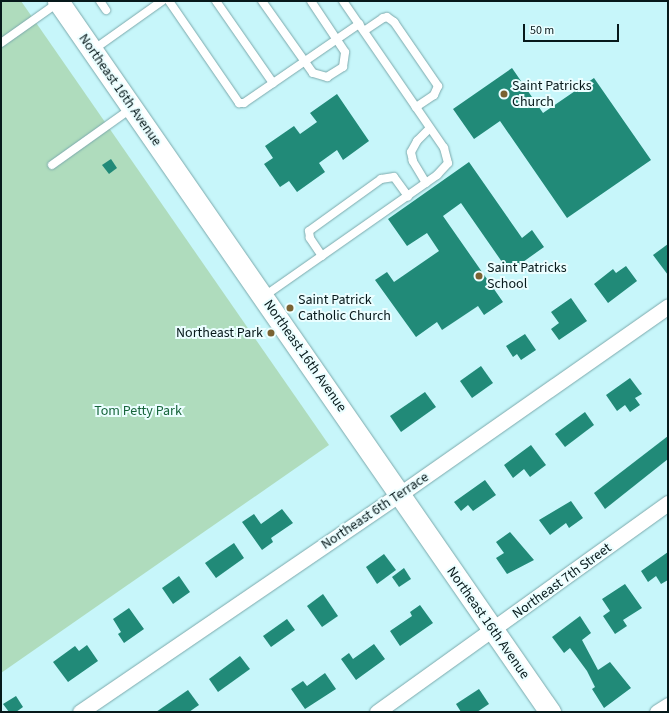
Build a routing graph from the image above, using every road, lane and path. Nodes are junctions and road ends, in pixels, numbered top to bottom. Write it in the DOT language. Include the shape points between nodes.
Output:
graph roads {
  1 [pos="100,1"];
  2 [pos="162,1"];
  3 [pos="169,1"];
  4 [pos="216,1"];
  5 [pos="262,1"];
  6 [pos="311,1"];
  7 [pos="343,1"];
  8 [pos="59,2"];
  9 [pos="106,10"];
  10 [pos="359,24"];
  11 [pos="364,31"];
  12 [pos="338,39"];
  13 [pos="1,43"];
  14 [pos="93,51"];
  15 [pos="305,62"];
  16 [pos="273,83"];
  17 [pos="416,107"];
  18 [pos="132,108"];
  19 [pos="430,128"];
  20 [pos="52,165"];
  21 [pos="426,183"];
  22 [pos="408,196"];
  23 [pos="322,256"];
  24 [pos="263,297"];
  25 [pos="668,306"];
  26 [pos="400,494"];
  27 [pos="668,504"];
  28 [pos="493,631"];
  29 [pos="668,704"];
  30 [pos="80,712"];
  31 [pos="377,712"];
  32 [pos="550,712"];
  33 [pos="658,712"];
  1 -- 9 [label="lane"];
  2 -- 14 [label="lane"];
  3 -- 16 [label="lane" via="239,103 247,102"];
  4 -- 16 [label="lane"];
  5 -- 15 [label="lane"];
  6 -- 12 [label="lane"];
  7 -- 10 [label="lane"];
  8 -- 13 [label="lane"];
  8 -- 14 [label="street, Northeast 16th Avenue"];
  10 -- 11 [label="lane"];
  10 -- 12 [label="lane"];
  11 -- 17 [label="lane"];
  11 -- 17 [label="lane" via="383,18 387,17 394,22 438,86 434,95"];
  12 -- 15 [label="lane"];
  12 -- 15 [label="lane" via="346,58 339,71 323,78 313,73"];
  14 -- 18 [label="street, Northeast 16th Avenue"];
  15 -- 16 [label="lane"];
  17 -- 19 [label="lane"];
  18 -- 20 [label="lane"];
  18 -- 24 [label="street, Northeast 16th Avenue"];
  19 -- 21 [label="lane" via="417,141 411,152 413,161"];
  19 -- 21 [label="lane" via="448,160 446,168"];
  21 -- 22 [label="lane"];
  22 -- 23 [label="lane"];
  22 -- 23 [label="lane" via="394,177 381,179 309,231 310,238"];
  23 -- 24 [label="lane"];
  24 -- 26 [label="street, Northeast 16th Avenue"];
  25 -- 26 [label="street, Northeast 6th Terrace"];
  26 -- 28 [label="street, Northeast 16th Avenue"];
  26 -- 30 [label="street, Northeast 6th Terrace"];
  27 -- 28 [label="street, Northeast 7th Street"];
  28 -- 31 [label="street, Northeast 7th Street"];
  28 -- 32 [label="street, Northeast 16th Avenue"];
  29 -- 33 [label="street"];
}
